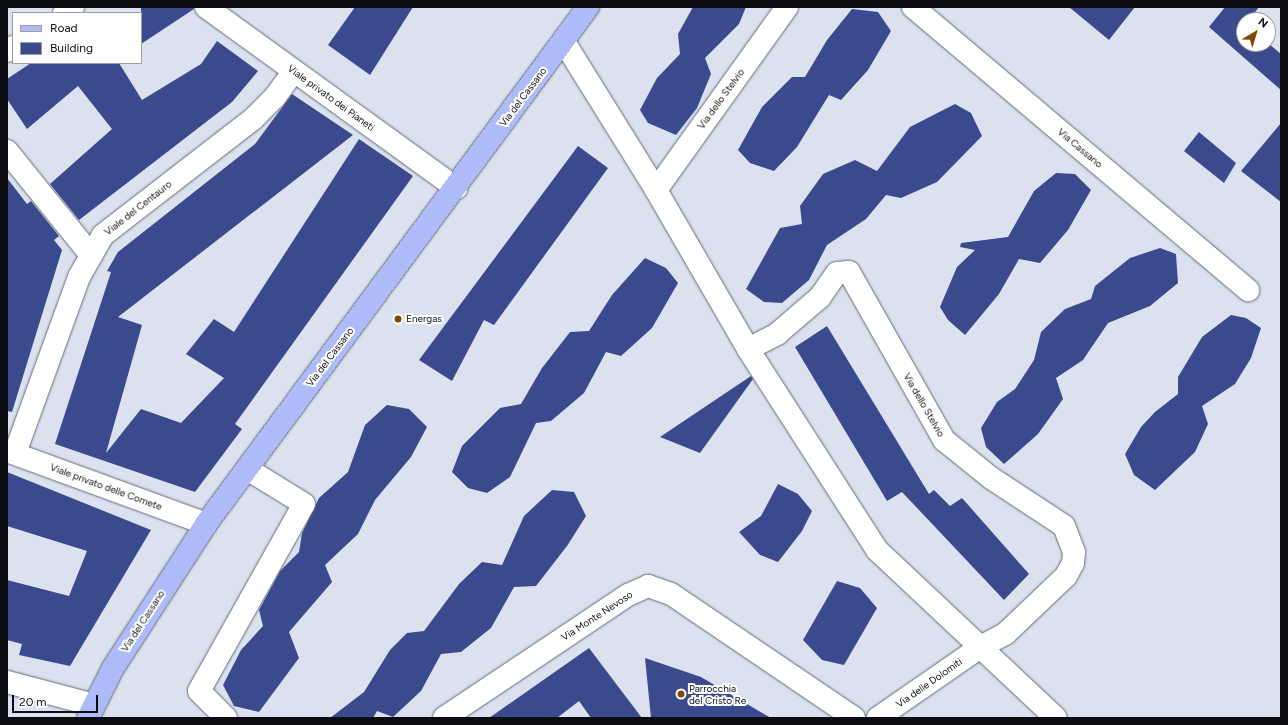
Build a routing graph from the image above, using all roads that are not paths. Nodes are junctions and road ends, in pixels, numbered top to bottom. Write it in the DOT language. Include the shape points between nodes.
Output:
graph roads {
  1 [pos="206,7"];
  2 [pos="588,7"];
  3 [pos="787,7"];
  4 [pos="913,7"];
  5 [pos="564,42"];
  6 [pos="294,71"];
  7 [pos="7,151"];
  8 [pos="456,188"];
  9 [pos="656,190"];
  10 [pos="90,254"];
  11 [pos="1248,290"];
  12 [pos="748,349"];
  13 [pos="11,452"];
  14 [pos="247,469"];
  15 [pos="206,524"];
  16 [pos="979,648"];
  17 [pos="7,682"];
  18 [pos="91,711"];
  19 [pos="226,718"];
  20 [pos="444,718"];
  21 [pos="854,718"];
  22 [pos="878,718"];
  23 [pos="1056,718"];
  1 -- 6 [label="street, Viale privato dei Pianeti"];
  2 -- 5 [label="main road, Via del Cassano"];
  3 -- 9 [label="street, Via dello Stelvio"];
  4 -- 11 [label="street, Via Cassano"];
  5 -- 8 [label="main road, Via del Cassano"];
  5 -- 9 [label="street"];
  6 -- 8 [label="street, Viale privato dei Pianeti"];
  6 -- 10 [label="street, Viale del Centauro" via="275,97 253,119 103,235"];
  7 -- 10 [label="street"];
  8 -- 14 [label="main road, Via del Cassano"];
  9 -- 12 [label="street"];
  10 -- 13 [label="street, Viale del Centauro"];
  12 -- 16 [label="street" via="877,550"];
  12 -- 16 [label="street, Via dello Stelvio" via="777,334 820,296 837,274 849,272 944,440 991,478 1064,526 1074,552 1073,563 1066,576 1005,634"];
  13 -- 15 [label="street, Viale privato delle Comete"];
  14 -- 15 [label="main road, Via del Cassano"];
  14 -- 19 [label="street" via="304,504 199,691"];
  15 -- 18 [label="main road, Via del Cassano" via="113,668"];
  16 -- 22 [label="street, Via delle Dolomiti"];
  16 -- 23 [label="street"];
  17 -- 18 [label="street"];
  20 -- 21 [label="street, Via Monte Nevoso" via="628,595 648,586 672,594"];
}
